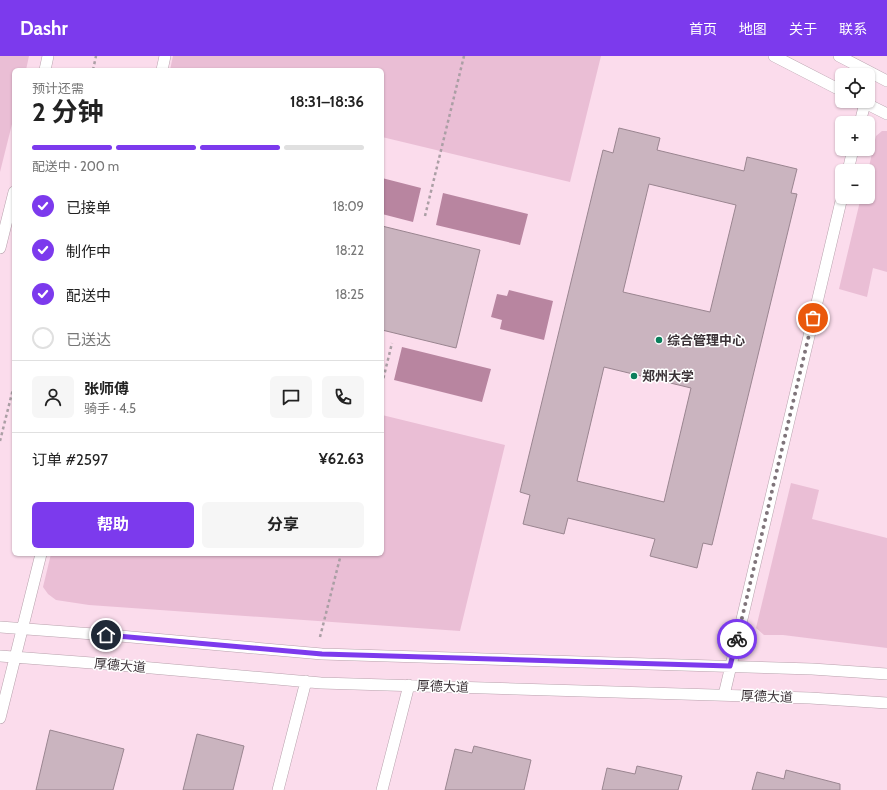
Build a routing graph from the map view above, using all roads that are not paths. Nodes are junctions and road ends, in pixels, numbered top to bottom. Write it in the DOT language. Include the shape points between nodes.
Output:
graph roads {
  1 [pos="48,56"];
  2 [pos="165,56"];
  3 [pos="774,56"];
  4 [pos="839,56"];
  5 [pos="45,68"];
  6 [pos="162,68"];
  7 [pos="887,81"];
  8 [pos="835,87"];
  9 [pos="875,108"];
  10 [pos="887,114"];
  11 [pos="12,200"];
  12 [pos="840,204"];
  13 [pos="0,248"];
  14 [pos="40,556"];
  15 [pos="0,627"];
  16 [pos="22,629"];
  17 [pos="0,656"];
  18 [pos="15,657"];
  19 [pos="730,666"];
  20 [pos="887,674"];
  21 [pos="306,681"];
  22 [pos="408,685"];
  23 [pos="724,695"];
  24 [pos="887,703"];
  25 [pos="0,718"];
  26 [pos="278,790"];
  27 [pos="382,790"];
  1 -- 5 [label="lane"];
  2 -- 6 [label="lane"];
  3 -- 8 [label="lane"];
  4 -- 7 [label="lane"];
  9 -- 10 [label="lane"];
  11 -- 13 [label="lane"];
  12 -- 19 [label="lane"];
  14 -- 16 [label="lane"];
  15 -- 16 [label="lane"];
  16 -- 18 [label="lane"];
  16 -- 19 [label="lane" via="317,653"];
  17 -- 18 [label="lane, 厚德大道"];
  18 -- 21 [label="lane, 厚德大道"];
  18 -- 25 [label="lane"];
  19 -- 20 [label="lane"];
  19 -- 23 [label="lane"];
  21 -- 22 [label="lane, 厚德大道"];
  21 -- 26 [label="lane"];
  22 -- 23 [label="lane, 厚德大道"];
  22 -- 27 [label="lane"];
  23 -- 24 [label="lane, 厚德大道"];
}
